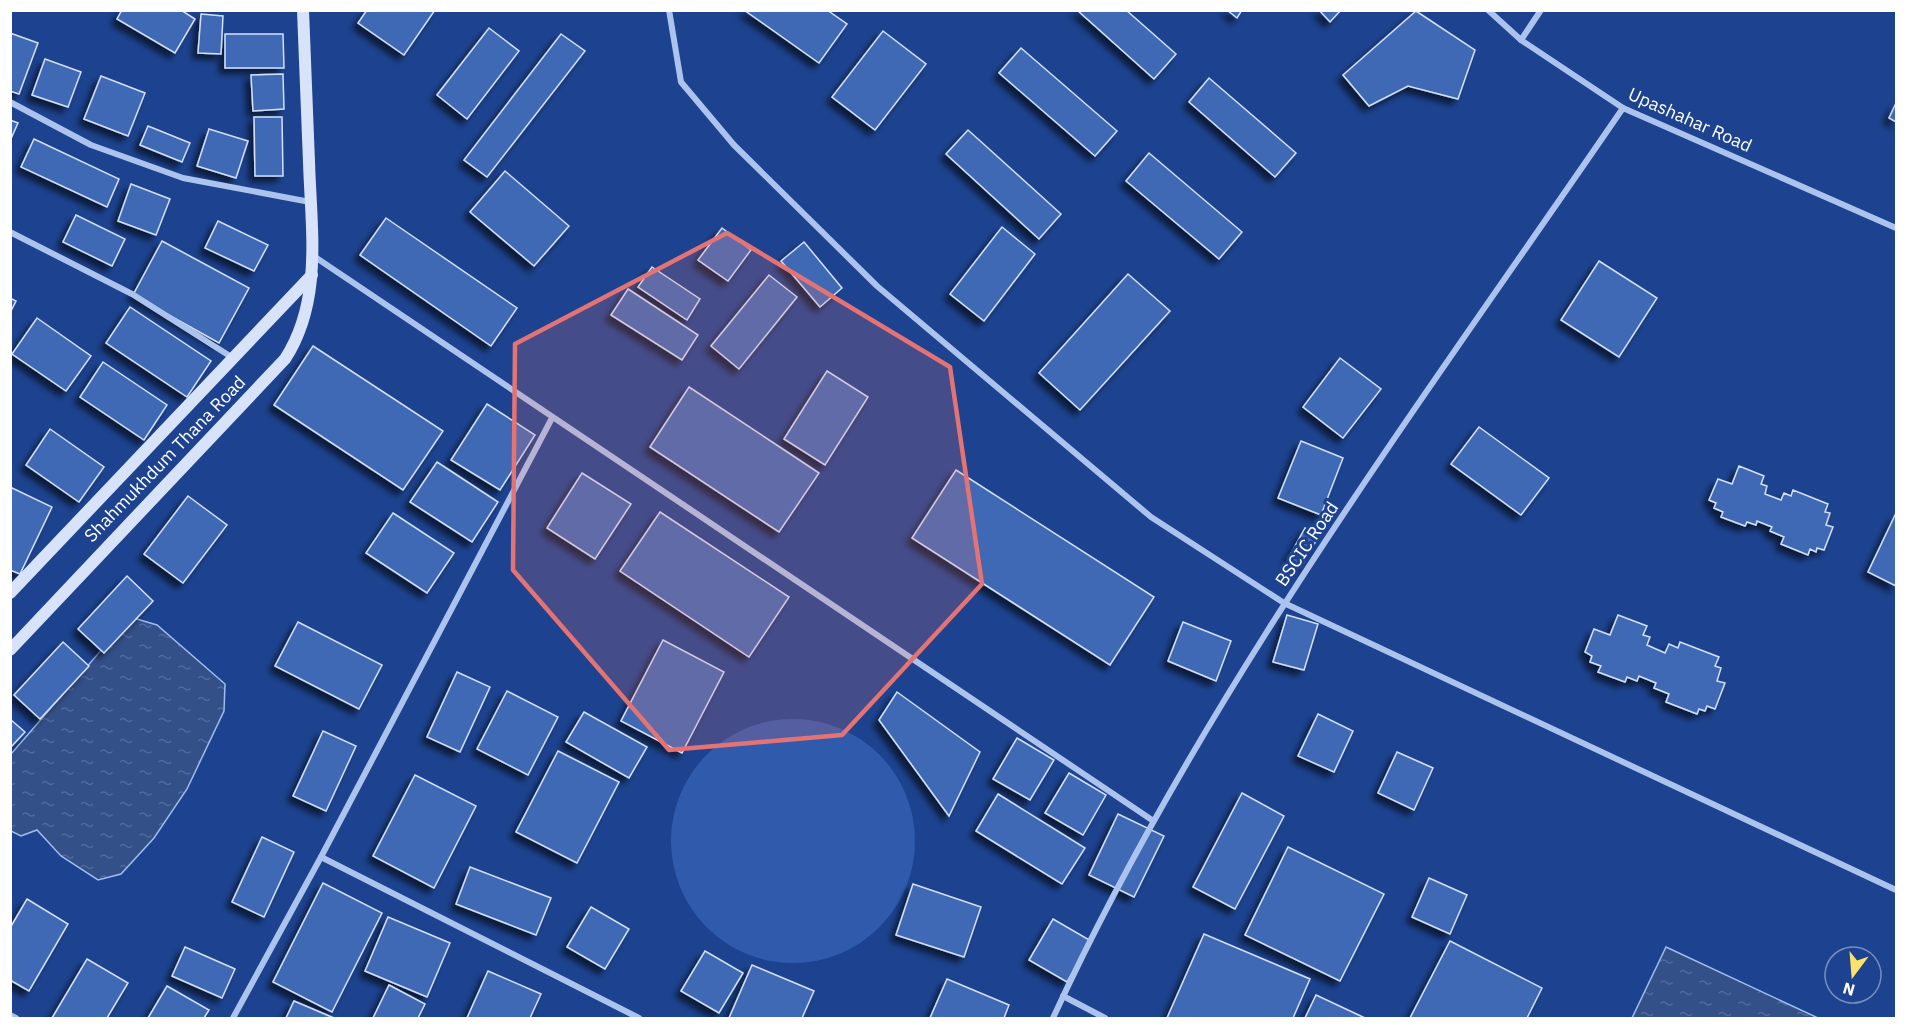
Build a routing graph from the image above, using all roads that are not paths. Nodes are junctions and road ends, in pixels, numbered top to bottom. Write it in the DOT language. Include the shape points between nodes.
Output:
graph roads {
  1 [pos="303,10"];
  2 [pos="669,10"];
  3 [pos="1488,10"];
  4 [pos="1541,10"];
  5 [pos="1521,40"];
  6 [pos="10,102"];
  7 [pos="1623,108"];
  8 [pos="310,202"];
  9 [pos="1896,228"];
  10 [pos="10,232"];
  11 [pos="312,255"];
  12 [pos="313,274"];
  13 [pos="234,358"];
  14 [pos="552,418"];
  15 [pos="15,581"];
  16 [pos="10,593"];
  17 [pos="1284,603"];
  18 [pos="10,650"];
  19 [pos="1152,820"];
  20 [pos="321,857"];
  21 [pos="1896,890"];
  22 [pos="1063,996"];
  23 [pos="10,1015"];
  24 [pos="16,1018"];
  25 [pos="232,1018"];
  26 [pos="639,1018"];
  27 [pos="1053,1018"];
  28 [pos="1105,1018"];
  1 -- 8 [label="main road, Shahmukhdum Thana Road"];
  2 -- 17 [label="street" via="681,82 734,145 877,286 1151,517"];
  3 -- 5 [label="street, Upashahar Road"];
  4 -- 5 [label="street"];
  5 -- 7 [label="street, Upashahar Road"];
  6 -- 8 [label="street" via="91,145 183,178"];
  7 -- 9 [label="street, Upashahar Road"];
  7 -- 17 [label="street, BSCIC Road"];
  8 -- 11 [label="main road, Shahmukhdum Thana Road"];
  10 -- 13 [label="street" via="132,294"];
  11 -- 12 [label="main road, Shahmukhdum Thana Road"];
  11 -- 14 [label="street"];
  12 -- 13 [label="main road, Shahmukhdum Thana Road"];
  12 -- 18 [label="main road, Shahmukhdum Thana Road" via="304,322 285,359"];
  13 -- 15 [label="main road, Shahmukhdum Thana Road"];
  14 -- 19 [label="street"];
  14 -- 20 [label="street"];
  15 -- 16 [label="main road, Shahmukhdum Thana Road"];
  17 -- 19 [label="street, BSCIC Road"];
  17 -- 21 [label="street"];
  19 -- 22 [label="street, BSCIC Road"];
  20 -- 25 [label="street"];
  20 -- 26 [label="street"];
  22 -- 27 [label="street, BSCIC Road"];
  22 -- 28 [label="street"];
  23 -- 24 [label="street"];
}
